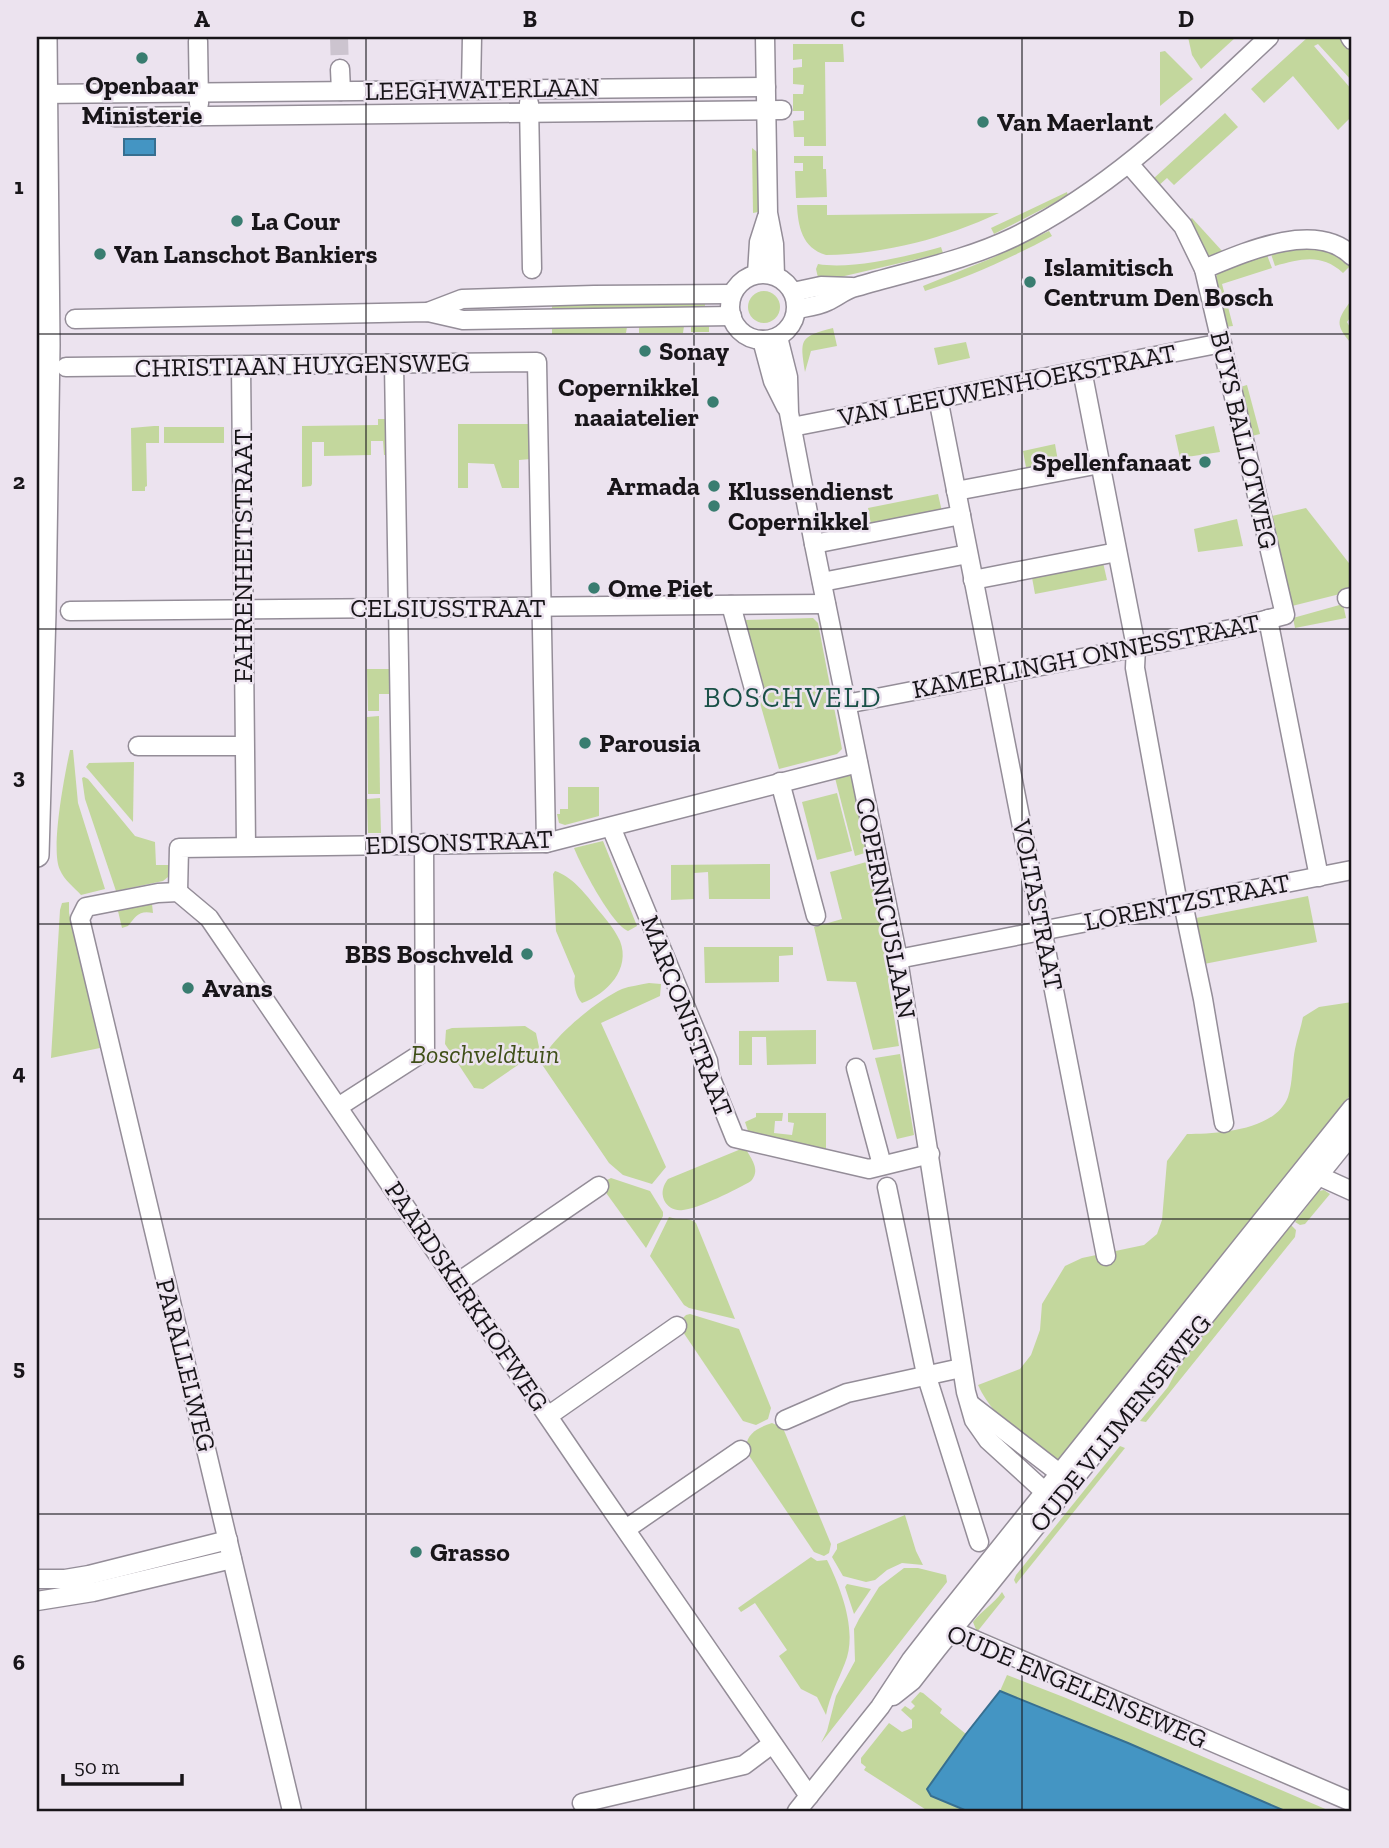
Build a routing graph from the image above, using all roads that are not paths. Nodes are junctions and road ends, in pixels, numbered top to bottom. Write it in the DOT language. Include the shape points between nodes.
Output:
graph roads {
  1 [pos="45,37"];
  2 [pos="472,37"];
  3 [pos="765,37"];
  4 [pos="1269,37"];
  5 [pos="198,41"];
  6 [pos="340,69"];
  7 [pos="766,87"];
  8 [pos="471,89"];
  9 [pos="528,89"];
  10 [pos="341,91"];
  11 [pos="198,92"];
  12 [pos="41,94"];
  13 [pos="774,111"];
  14 [pos="530,113"];
  15 [pos="199,116"];
  16 [pos="109,117"];
  17 [pos="1129,164"];
  18 [pos="1352,256"];
  19 [pos="532,269"];
  20 [pos="1204,269"];
  21 [pos="766,275"];
  22 [pos="732,294"];
  23 [pos="795,301"];
  24 [pos="428,312"];
  25 [pos="732,316"];
  26 [pos="75,319"];
  27 [pos="770,339"];
  28 [pos="1222,343"];
  29 [pos="394,364"];
  30 [pos="241,366"];
  31 [pos="66,367"];
  32 [pos="1082,370"];
  33 [pos="938,398"];
  34 [pos="791,420"];
  35 [pos="1100,464"];
  36 [pos="956,491"];
  37 [pos="961,515"];
  38 [pos="814,544"];
  39 [pos="1117,552"];
  40 [pos="968,554"];
  41 [pos="973,580"];
  42 [pos="822,582"];
  43 [pos="826,604"];
  44 [pos="731,605"];
  45 [pos="541,607"];
  46 [pos="398,608"];
  47 [pos="243,610"];
  48 [pos="70,611"];
  49 [pos="1277,617"];
  50 [pos="1136,647"];
  51 [pos="991,675"];
  52 [pos="754,689"];
  53 [pos="846,704"];
  54 [pos="244,746"];
  55 [pos="138,747"];
  56 [pos="858,763"];
  57 [pos="780,782"];
  58 [pos="611,827"];
  59 [pos="424,843"];
  60 [pos="546,843"];
  61 [pos="402,844"];
  62 [pos="246,846"];
  63 [pos="37,855"];
  64 [pos="1352,870"];
  65 [pos="1319,877"];
  66 [pos="178,892"];
  67 [pos="1180,904"];
  68 [pos="816,916"];
  69 [pos="1043,930"];
  70 [pos="898,958"];
  71 [pos="856,1068"];
  72 [pos="338,1107"];
  73 [pos="1352,1108"];
  74 [pos="1224,1123"];
  75 [pos="1352,1131"];
  76 [pos="930,1154"];
  77 [pos="882,1165"];
  78 [pos="1311,1172"];
  79 [pos="599,1186"];
  80 [pos="887,1188"];
  81 [pos="1352,1191"];
  82 [pos="1106,1256"];
  83 [pos="457,1283"];
  84 [pos="677,1326"];
  85 [pos="961,1368"];
  86 [pos="926,1374"];
  87 [pos="970,1404"];
  88 [pos="548,1416"];
  89 [pos="785,1420"];
  90 [pos="740,1450"];
  91 [pos="1066,1478"];
  92 [pos="1051,1497"];
  93 [pos="626,1529"];
  94 [pos="228,1540"];
  95 [pos="979,1542"];
  96 [pos="232,1559"];
  97 [pos="37,1579"];
  98 [pos="37,1601"];
  99 [pos="946,1628"];
  100 [pos="772,1744"];
  101 [pos="809,1796"];
  102 [pos="1352,1802"];
  103 [pos="582,1803"];
  104 [pos="292,1811"];
  105 [pos="797,1811"];
  1 -- 12 [label="main road"];
  2 -- 8 [label="street"];
  3 -- 7 [label="street"];
  4 -- 17 [label="street"];
  5 -- 11 [label="street"];
  6 -- 10 [label="street"];
  7 -- 9 [label="street, LEEGHWATERLAAN"];
  7 -- 13 [label="street"];
  8 -- 9 [label="street, LEEGHWATERLAAN"];
  8 -- 10 [label="street, LEEGHWATERLAAN"];
  9 -- 14 [label="street"];
  10 -- 11 [label="street, LEEGHWATERLAAN"];
  11 -- 12 [label="street, LEEGHWATERLAAN"];
  11 -- 15 [label="street"];
  12 -- 63 [label="main road" via="48,345"];
  13 -- 14 [label="street, LEEGHWATERLAAN"];
  13 -- 21 [label="street" via="768,213 774,244"];
  14 -- 15 [label="street, LEEGHWATERLAAN"];
  14 -- 19 [label="street"];
  15 -- 16 [label="street, LEEGHWATERLAAN"];
  17 -- 20 [label="street, BUYS BALLOTWEG" via="1183,226"];
  17 -- 23 [label="street" via="1095,191 973,254 852,287 824,303"];
  18 -- 20 [label="street" via="1331,242 1300,239"];
  20 -- 28 [label="street, BUYS BALLOTWEG"];
  21 -- 22 [label="street" via="744,280"];
  21 -- 23 [label="street" via="786,282"];
  22 -- 24 [label="street, CHRISTIAAN HUYGENSWEG" via="462,299"];
  22 -- 25 [label="street"];
  23 -- 27 [label="street" via="788,329"];
  24 -- 25 [label="street, CHRISTIAAN HUYGENSWEG" via="463,320"];
  24 -- 26 [label="street, CHRISTIAAN HUYGENSWEG"];
  25 -- 27 [label="street" via="747,336"];
  27 -- 34 [label="street, COPERNICUSLAAN" via="788,377"];
  28 -- 32 [label="street, VAN LEEUWENHOEKSTRAAT"];
  28 -- 49 [label="street, BUYS BALLOTWEG"];
  29 -- 30 [label="street, CHRISTIAAN HUYGENSWEG"];
  29 -- 45 [label="street, CHRISTIAAN HUYGENSWEG" via="537,362"];
  29 -- 46 [label="street"];
  30 -- 31 [label="street, CHRISTIAAN HUYGENSWEG"];
  30 -- 47 [label="street, FAHRENHEITSTRAAT"];
  32 -- 33 [label="street, VAN LEEUWENHOEKSTRAAT"];
  32 -- 35 [label="street"];
  33 -- 34 [label="street, VAN LEEUWENHOEKSTRAAT"];
  33 -- 36 [label="street, VOLTASTRAAT"];
  34 -- 38 [label="street, COPERNICUSLAAN"];
  35 -- 36 [label="street"];
  35 -- 39 [label="street"];
  36 -- 37 [label="street, VOLTASTRAAT"];
  37 -- 38 [label="street"];
  37 -- 40 [label="street, VOLTASTRAAT"];
  38 -- 42 [label="street, COPERNICUSLAAN"];
  39 -- 41 [label="street"];
  39 -- 50 [label="street"];
  40 -- 41 [label="street, VOLTASTRAAT"];
  40 -- 42 [label="street"];
  41 -- 51 [label="street, VOLTASTRAAT"];
  42 -- 43 [label="street, COPERNICUSLAAN"];
  43 -- 44 [label="street, CELSIUSSTRAAT"];
  43 -- 53 [label="street, COPERNICUSLAAN"];
  44 -- 45 [label="street, CELSIUSSTRAAT"];
  44 -- 52 [label="street"];
  45 -- 46 [label="street, CELSIUSSTRAAT"];
  45 -- 60 [label="street"];
  46 -- 47 [label="street, CELSIUSSTRAAT"];
  46 -- 61 [label="street"];
  47 -- 48 [label="street, CELSIUSSTRAAT"];
  47 -- 54 [label="street, FAHRENHEITSTRAAT"];
  49 -- 50 [label="street, KAMERLINGH ONNESSTRAAT"];
  49 -- 65 [label="street, BUYS BALLOTWEG"];
  50 -- 51 [label="street, KAMERLINGH ONNESSTRAAT"];
  50 -- 67 [label="street" via="1135,668"];
  51 -- 53 [label="street, KAMERLINGH ONNESSTRAAT"];
  51 -- 69 [label="street, VOLTASTRAAT"];
  53 -- 56 [label="street, COPERNICUSLAAN"];
  54 -- 55 [label="street"];
  54 -- 62 [label="street, FAHRENHEITSTRAAT"];
  56 -- 57 [label="street, EDISONSTRAAT"];
  56 -- 70 [label="street, COPERNICUSLAAN"];
  57 -- 58 [label="street, EDISONSTRAAT"];
  57 -- 68 [label="street"];
  58 -- 60 [label="street, EDISONSTRAAT"];
  58 -- 77 [label="street, MARCONISTRAAT" via="735,1138 869,1169"];
  59 -- 60 [label="street, EDISONSTRAAT"];
  59 -- 61 [label="street, EDISONSTRAAT"];
  59 -- 72 [label="street" via="425,1051"];
  61 -- 62 [label="street, EDISONSTRAAT"];
  62 -- 66 [label="street, EDISONSTRAAT" via="179,848"];
  64 -- 65 [label="street, LORENTZSTRAAT"];
  65 -- 67 [label="street, LORENTZSTRAAT"];
  66 -- 72 [label="street, PAARDSKERKHOFWEG" via="209,918"];
  66 -- 94 [label="street, PARALLELWEG" via="86,907 80,919"];
  67 -- 69 [label="street, LORENTZSTRAAT"];
  67 -- 74 [label="street" via="1203,999"];
  69 -- 70 [label="street, LORENTZSTRAAT"];
  69 -- 82 [label="street, VOLTASTRAAT"];
  70 -- 76 [label="street, COPERNICUSLAAN"];
  71 -- 77 [label="street"];
  72 -- 83 [label="street, PAARDSKERKHOFWEG"];
  73 -- 78 [label="street, OUDE VLIJMENSEWEG"];
  75 -- 78 [label="street, OUDE VLIJMENSEWEG"];
  76 -- 77 [label="street, MARCONISTRAAT"];
  76 -- 85 [label="street, COPERNICUSLAAN"];
  78 -- 81 [label="street"];
  78 -- 91 [label="street, OUDE VLIJMENSEWEG"];
  79 -- 83 [label="street"];
  80 -- 86 [label="street"];
  83 -- 88 [label="street, PAARDSKERKHOFWEG"];
  84 -- 88 [label="street"];
  85 -- 86 [label="street"];
  85 -- 87 [label="street, COPERNICUSLAAN"];
  86 -- 89 [label="street" via="847,1393"];
  86 -- 95 [label="street"];
  87 -- 91 [label="street"];
  87 -- 92 [label="street, COPERNICUSLAAN" via="974,1420 988,1440"];
  88 -- 93 [label="street, PAARDSKERKHOFWEG"];
  90 -- 93 [label="street"];
  91 -- 92 [label="street, OUDE VLIJMENSEWEG"];
  92 -- 99 [label="street, OUDE VLIJMENSEWEG"];
  93 -- 100 [label="street, PAARDSKERKHOFWEG"];
  94 -- 96 [label="street, PARALLELWEG"];
  94 -- 97 [label="street" via="89,1575"];
  96 -- 98 [label="street"];
  96 -- 104 [label="street, PARALLELWEG"];
  99 -- 101 [label="street, OUDE ENGELENSEWEG" via="911,1660"];
  99 -- 102 [label="street, OUDE ENGELENSEWEG"];
  100 -- 101 [label="street, PAARDSKERKHOFWEG"];
  100 -- 103 [label="street" via="744,1765"];
  101 -- 105 [label="street, OUDE ENGELENSEWEG"];
}
